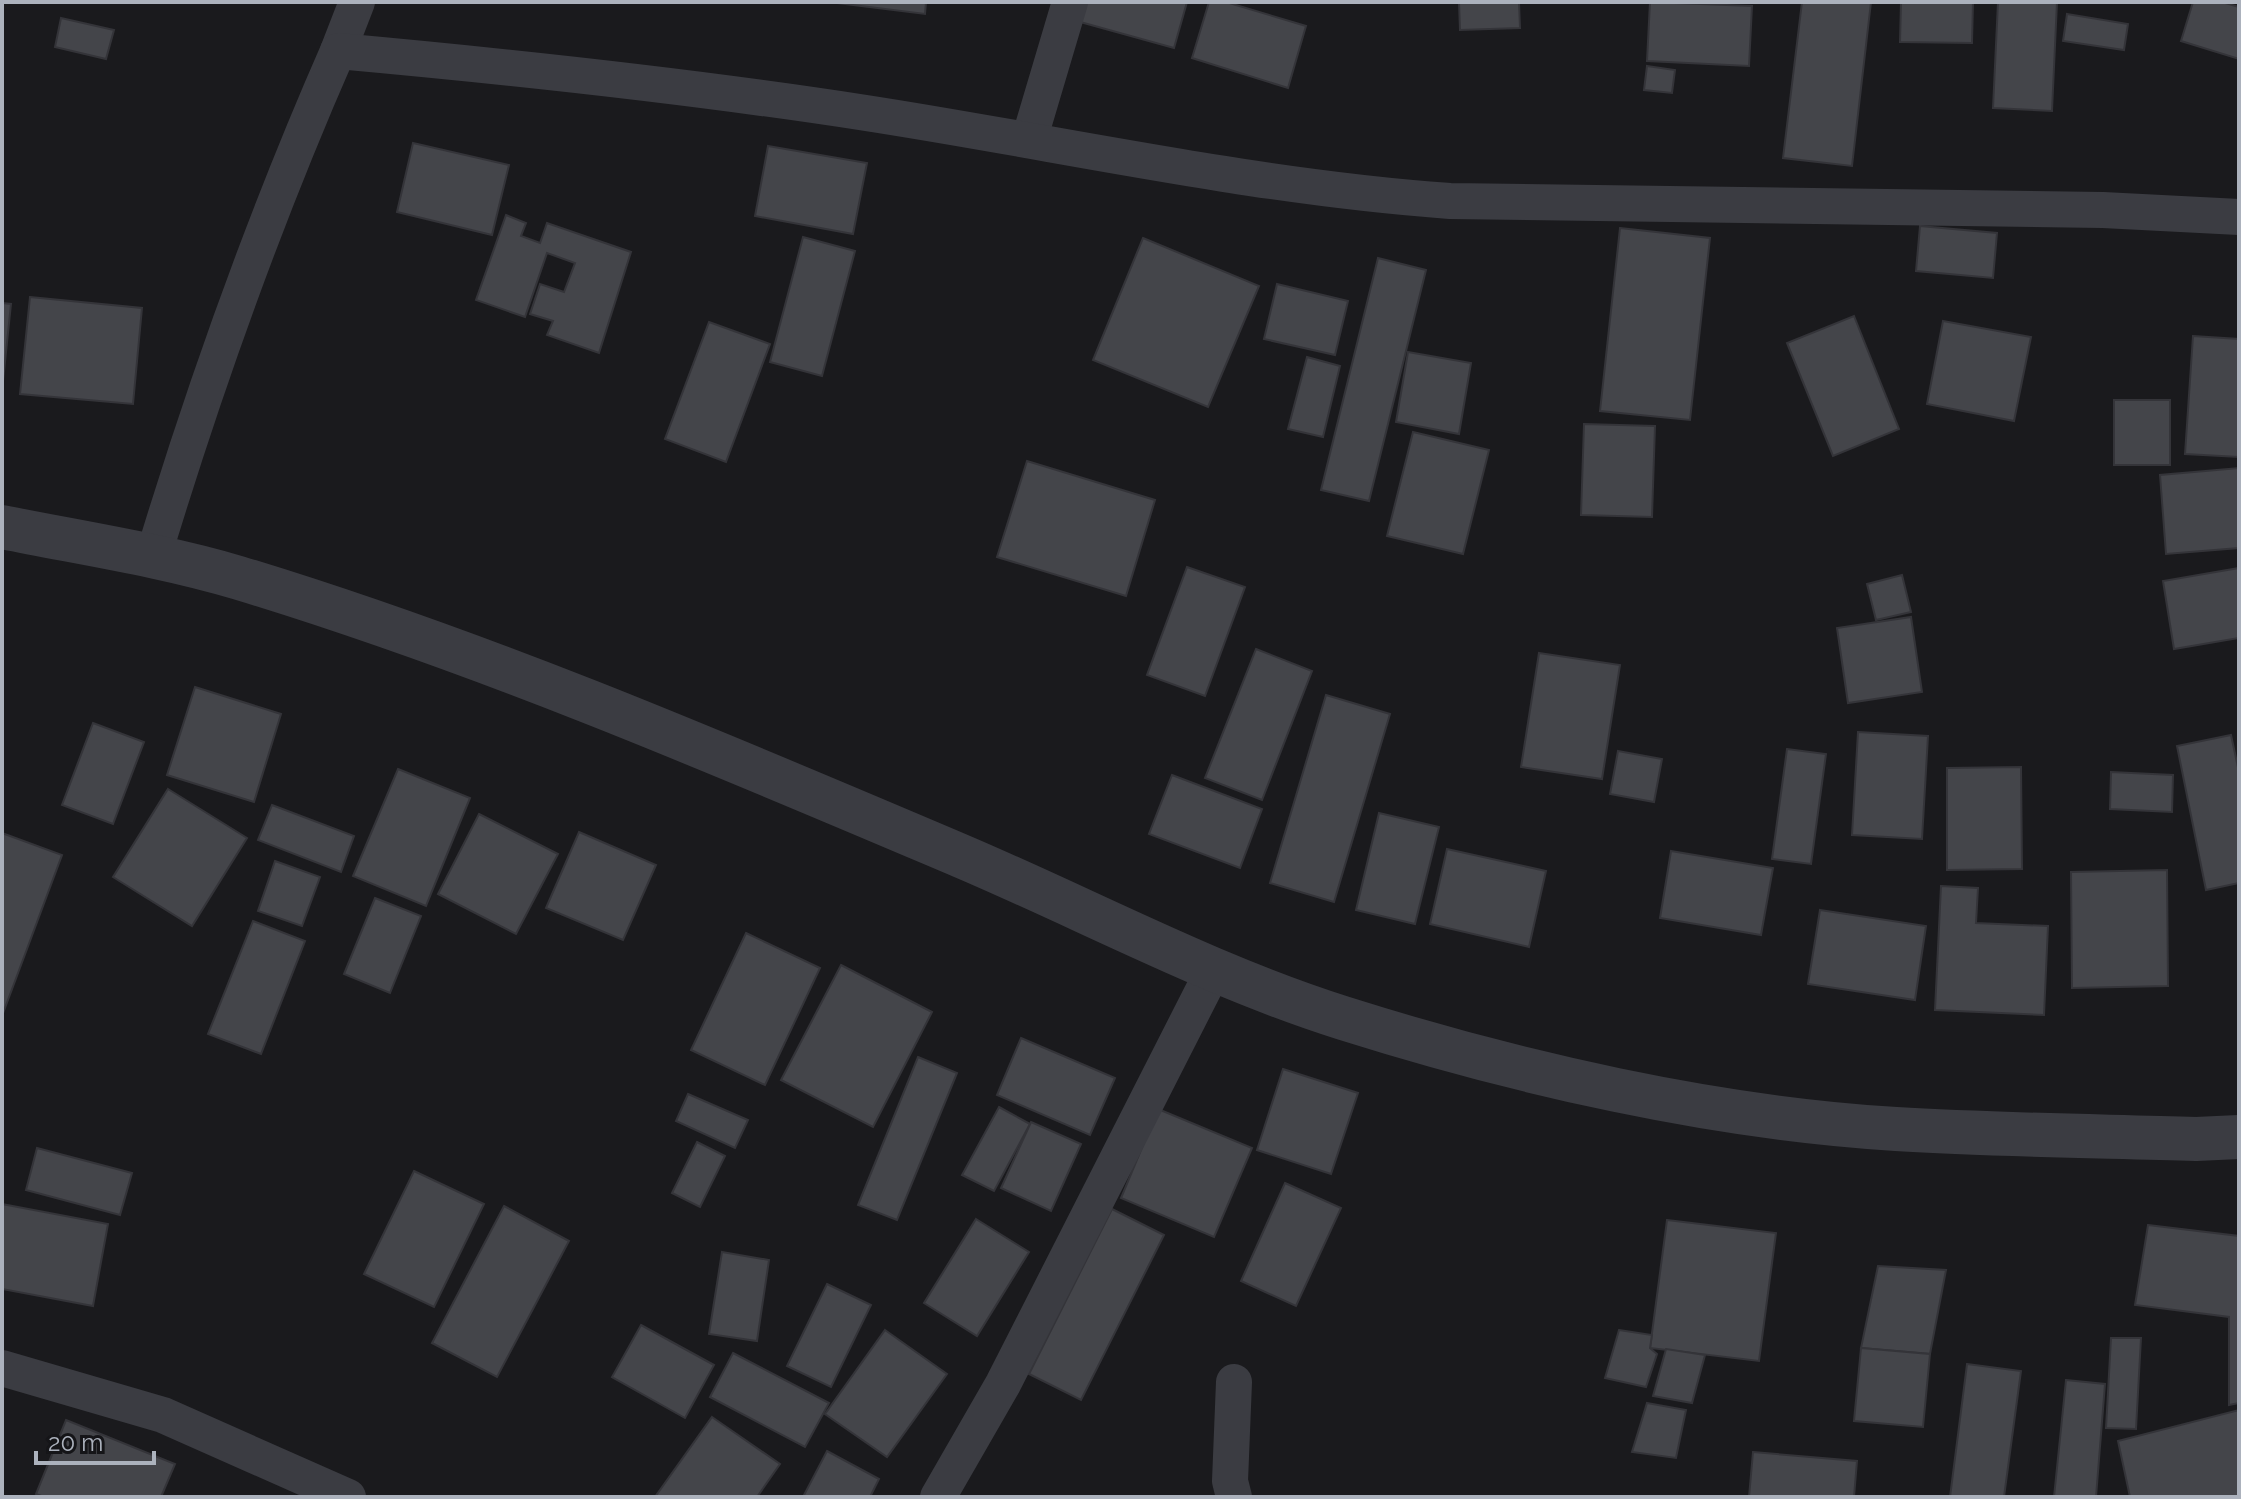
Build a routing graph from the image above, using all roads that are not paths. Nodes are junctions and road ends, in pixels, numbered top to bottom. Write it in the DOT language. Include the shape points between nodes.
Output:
graph roads {
  1 [pos="357,2"];
  2 [pos="1070,2"];
  3 [pos="338,51"];
  4 [pos="1029,140"];
  5 [pos="2239,217"];
  6 [pos="2,527"];
  7 [pos="153,557"];
  8 [pos="1213,971"];
  9 [pos="2239,1137"];
  10 [pos="2,1368"];
  11 [pos="1234,1382"];
  12 [pos="348,1497"];
  13 [pos="938,1497"];
  14 [pos="1234,1497"];
  1 -- 3 [label="street"];
  2 -- 4 [label="street"];
  3 -- 4 [label="street" via="863,112"];
  3 -- 7 [label="street" via="279,184"];
  4 -- 5 [label="street" via="1362,195 1450,201 2103,210"];
  6 -- 7 [label="street"];
  7 -- 8 [label="street" via="236,577 649,723 1015,879"];
  8 -- 9 [label="street" via="1340,1017 1496,1062 1727,1110 1893,1129"];
  8 -- 13 [label="street" via="1011,1370"];
  10 -- 12 [label="street" via="163,1415"];
  11 -- 14 [label="street"];
}
